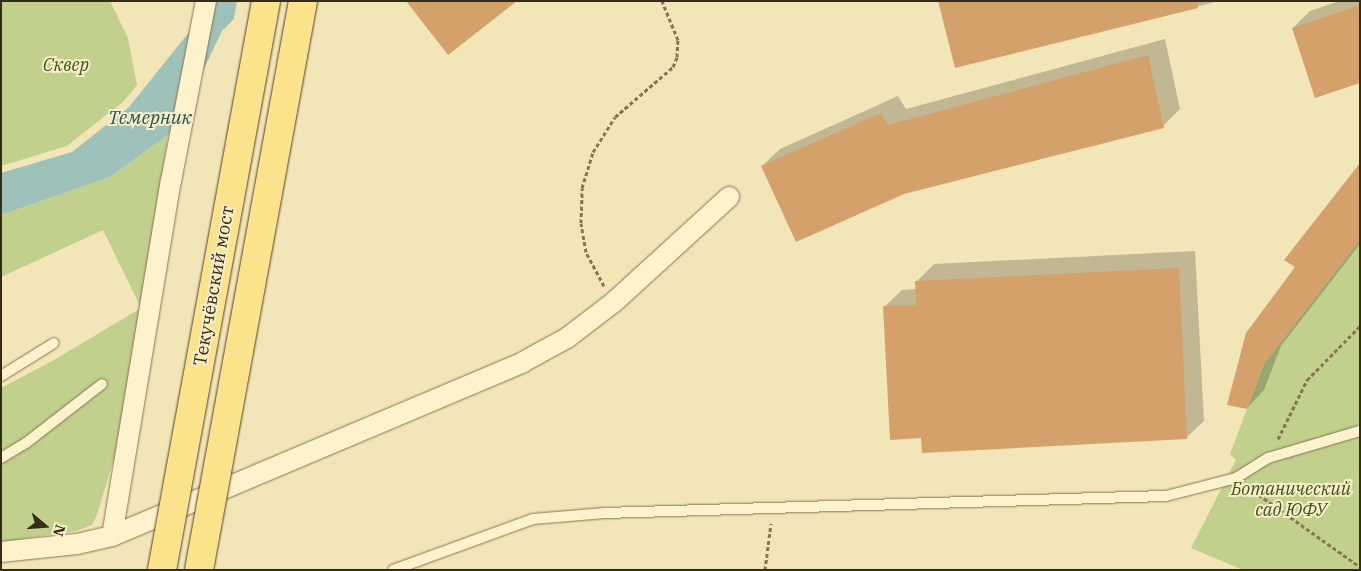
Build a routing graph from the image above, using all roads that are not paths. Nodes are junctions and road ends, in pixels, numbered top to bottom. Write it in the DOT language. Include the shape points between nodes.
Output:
graph roads {
  1 [pos="206,1"];
  2 [pos="266,1"];
  3 [pos="303,1"];
  4 [pos="729,197"];
  5 [pos="54,343"];
  6 [pos="1,376"];
  7 [pos="102,384"];
  8 [pos="1360,431"];
  9 [pos="1,458"];
  10 [pos="112,536"];
  11 [pos="1,552"];
  12 [pos="162,570"];
  13 [pos="199,570"];
  14 [pos="393,570"];
  1 -- 10 [label="street" via="171,181"];
  2 -- 12 [label="main road, Текучёвский мост, bridge"];
  3 -- 13 [label="main road, Текучёвский мост, bridge"];
  4 -- 10 [label="street" via="614,302 567,338 523,362"];
  5 -- 6 [label="lane"];
  7 -- 9 [label="lane" via="26,443"];
  8 -- 14 [label="lane" via="1268,458 1236,478 1166,496 605,513 533,519"];
  10 -- 11 [label="street" via="77,544"];
}
